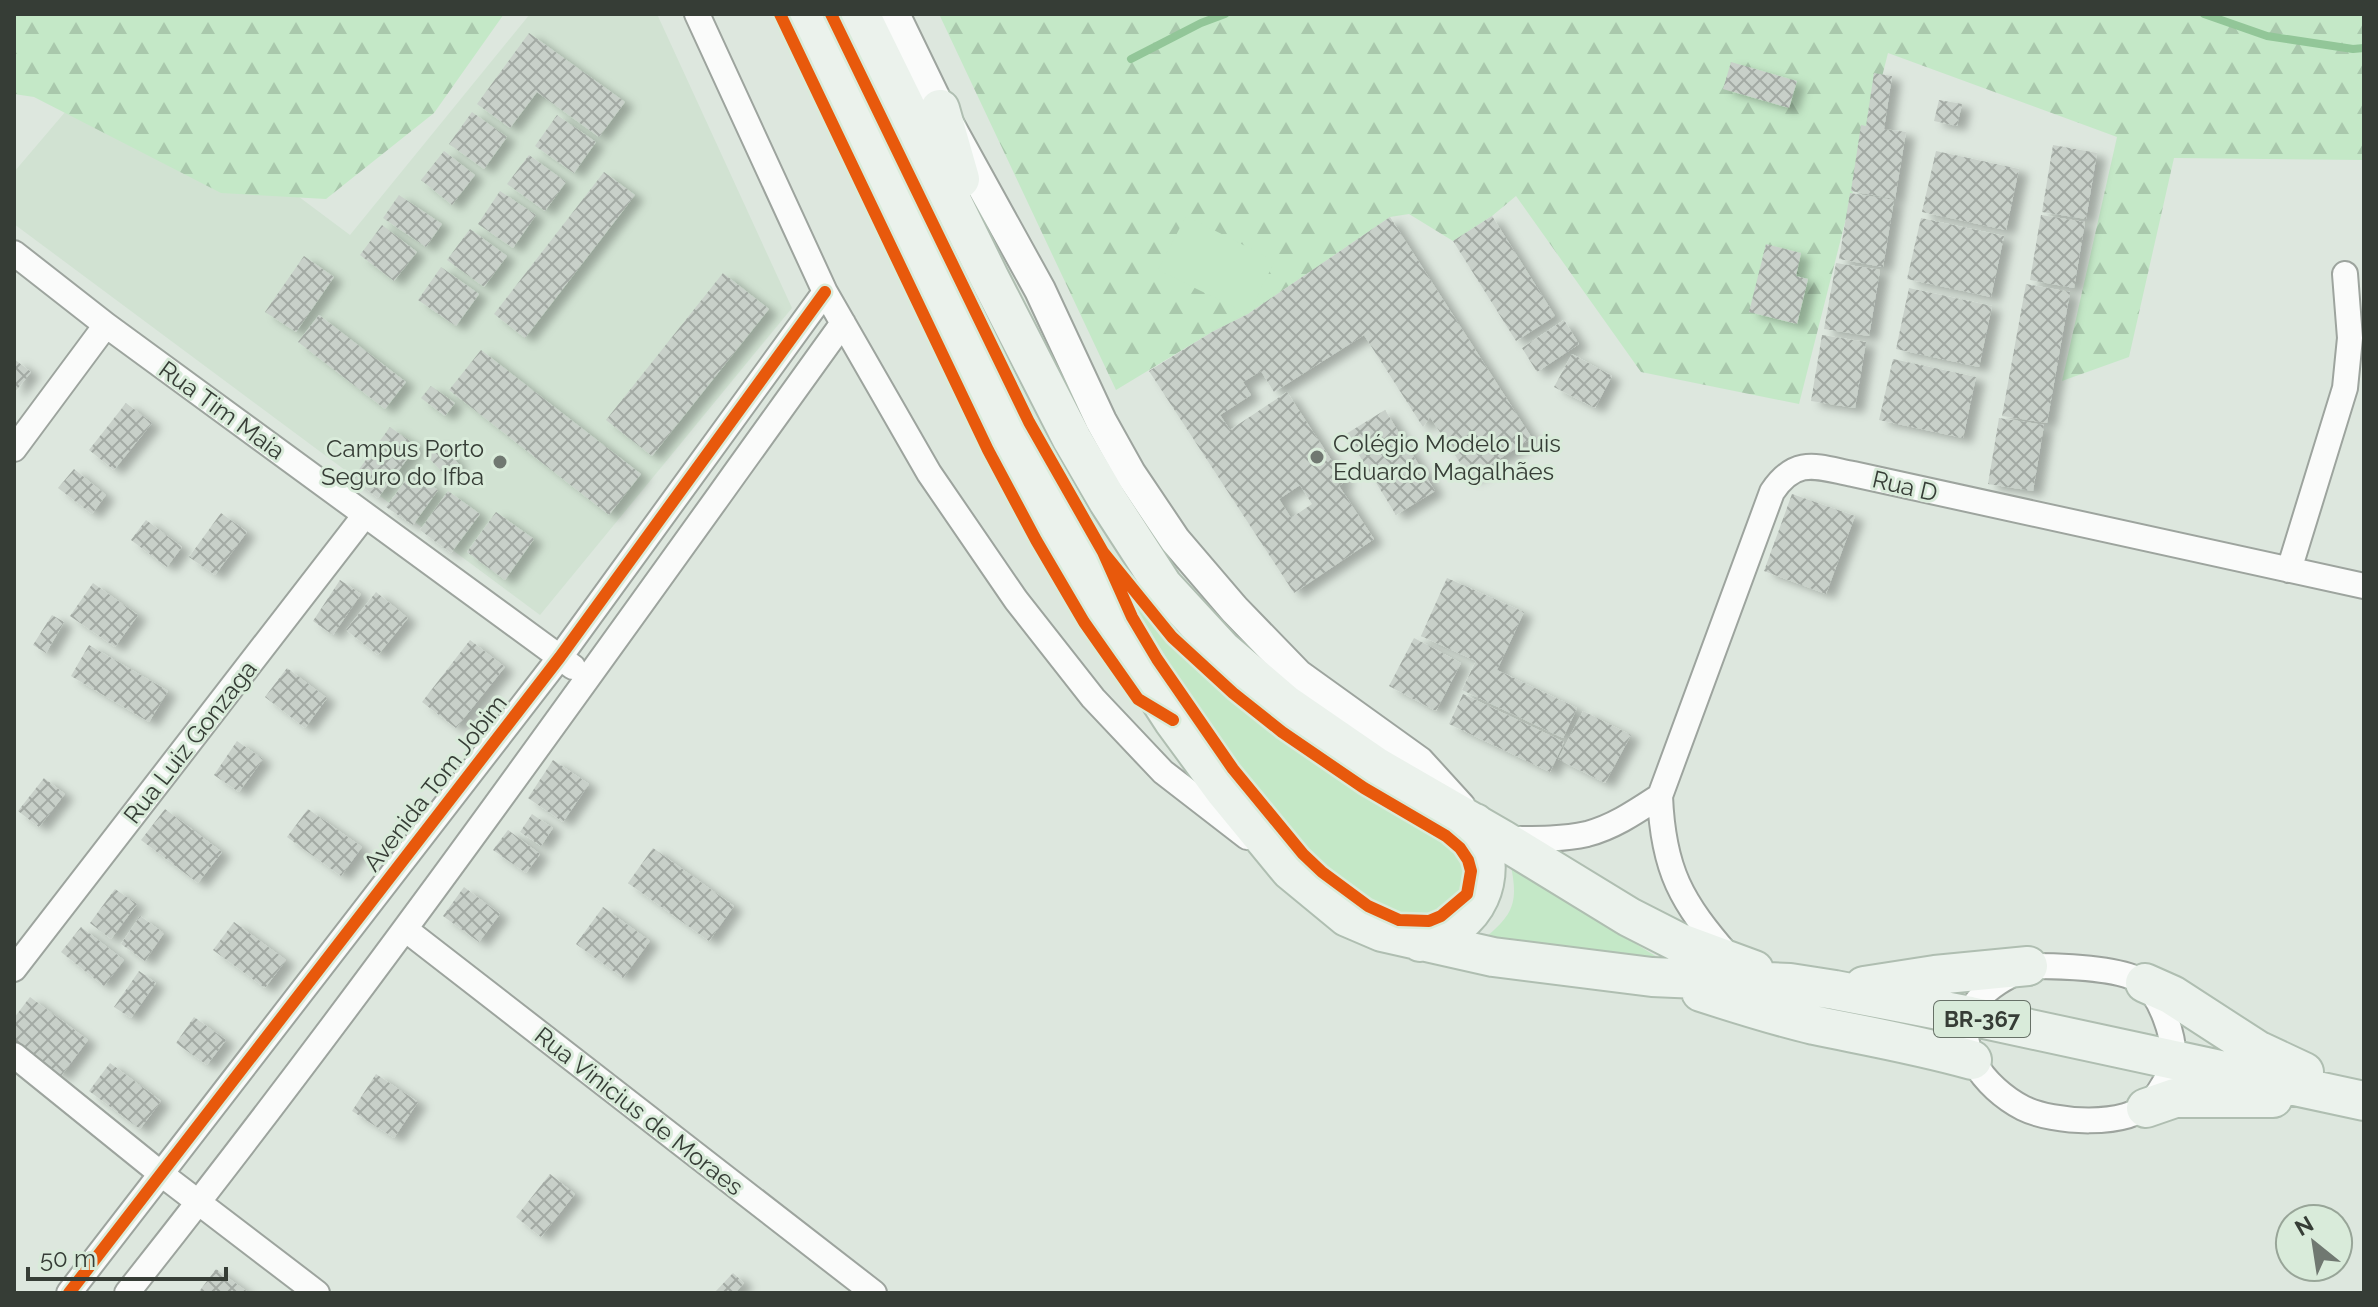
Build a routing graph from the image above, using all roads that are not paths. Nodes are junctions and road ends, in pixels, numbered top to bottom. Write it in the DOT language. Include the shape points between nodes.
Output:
graph roads {
  1 [pos="697,14"];
  2 [pos="806,14"];
  3 [pos="860,14"];
  4 [pos="894,14"];
  5 [pos="940,109"];
  6 [pos="14,253"];
  7 [pos="2345,274"];
  8 [pos="989,277"];
  9 [pos="825,292"];
  10 [pos="843,323"];
  11 [pos="106,325"];
  12 [pos="14,449"];
  13 [pos="365,515"];
  14 [pos="2289,570"];
  15 [pos="2364,586"];
  16 [pos="560,657"];
  17 [pos="588,677"];
  18 [pos="1660,796"];
  19 [pos="1489,831"];
  20 [pos="1290,870"];
  21 [pos="384,885"];
  22 [pos="412,920"];
  23 [pos="1420,942"];
  24 [pos="1735,964"];
  25 [pos="2028,966"];
  26 [pos="14,969"];
  27 [pos="1652,977"];
  28 [pos="1790,983"];
  29 [pos="2145,983"];
  30 [pos="1835,990"];
  31 [pos="1970,1016"];
  32 [pos="14,1055"];
  33 [pos="2173,1059"];
  34 [pos="1972,1060"];
  35 [pos="2364,1101"];
  36 [pos="2146,1108"];
  37 [pos="160,1173"];
  38 [pos="199,1203"];
  39 [pos="69,1293"];
  40 [pos="127,1293"];
  41 [pos="317,1293"];
  42 [pos="874,1293"];
  1 -- 9 [label="street"];
  2 -- 20 [label="main road, BR-367" via="1001,421 1116,630 1173,720"];
  3 -- 8 [label="main road, BR-367"];
  4 -- 5 [label="street"];
  5 -- 8 [label="main road"];
  5 -- 19 [label="street" via="1040,290 1101,421 1175,540 1298,675 1419,762"];
  6 -- 11 [label="street, Rua Tim Maia"];
  7 -- 14 [label="street" via="2350,338 2345,388"];
  8 -- 19 [label="main road, BR-367" via="1072,439 1163,586 1222,650 1285,704 1375,766"];
  9 -- 10 [label="street"];
  9 -- 16 [label="street, Avenida Tom Jobim"];
  10 -- 17 [label="street"];
  10 -- 20 [label="street" via="929,473 1016,600 1093,698 1163,772"];
  11 -- 12 [label="street"];
  11 -- 13 [label="street, Rua Tim Maia"];
  13 -- 16 [label="street, Rua Tim Maia"];
  13 -- 26 [label="street, Rua Luiz Gonzaga"];
  14 -- 15 [label="street, Rua D"];
  14 -- 18 [label="street, Rua D" via="1853,474 1796,468 1772,492"];
  16 -- 17 [label="street, Rua Tim Maia"];
  16 -- 21 [label="street, Avenida Tom Jobim"];
  17 -- 22 [label="street"];
  18 -- 19 [label="street" via="1625,819 1586,834 1545,839"];
  18 -- 24 [label="street, Rua D" via="1661,834 1671,871 1688,905"];
  19 -- 23 [label="main road" via="1484,887 1475,907 1442,936"];
  19 -- 24 [label="main road, BR-367" via="1629,917"];
  20 -- 23 [label="main road, BR-367" via="1347,917"];
  21 -- 22 [label="street, Rua Vinicius de Moraes"];
  21 -- 37 [label="street, Avenida Tom Jobim"];
  22 -- 38 [label="street"];
  22 -- 42 [label="street, Rua Vinicius de Moraes"];
  23 -- 27 [label="main road, BR-367"];
  24 -- 28 [label="main road, BR-367"];
  25 -- 29 [label="street" via="2083,968"];
  25 -- 30 [label="main road"];
  25 -- 31 [label="street" via="1993,986"];
  27 -- 28 [label="main road, BR-367"];
  27 -- 34 [label="main road" via="1759,1011"];
  28 -- 30 [label="main road, BR-367"];
  29 -- 33 [label="street" via="2168,1025"];
  29 -- 35 [label="main road" via="2257,1050"];
  30 -- 31 [label="main road, BR-367"];
  31 -- 33 [label="main road, BR-367"];
  31 -- 34 [label="street" via="1966,1037"];
  32 -- 37 [label="street"];
  33 -- 35 [label="main road, BR-367"];
  33 -- 36 [label="street"];
  34 -- 36 [label="street" via="2013,1101 2048,1115 2088,1120"];
  35 -- 36 [label="main road" via="2175,1098"];
  37 -- 38 [label="street"];
  37 -- 39 [label="street, Avenida Tom Jobim"];
  38 -- 40 [label="street"];
  38 -- 41 [label="street"];
}
